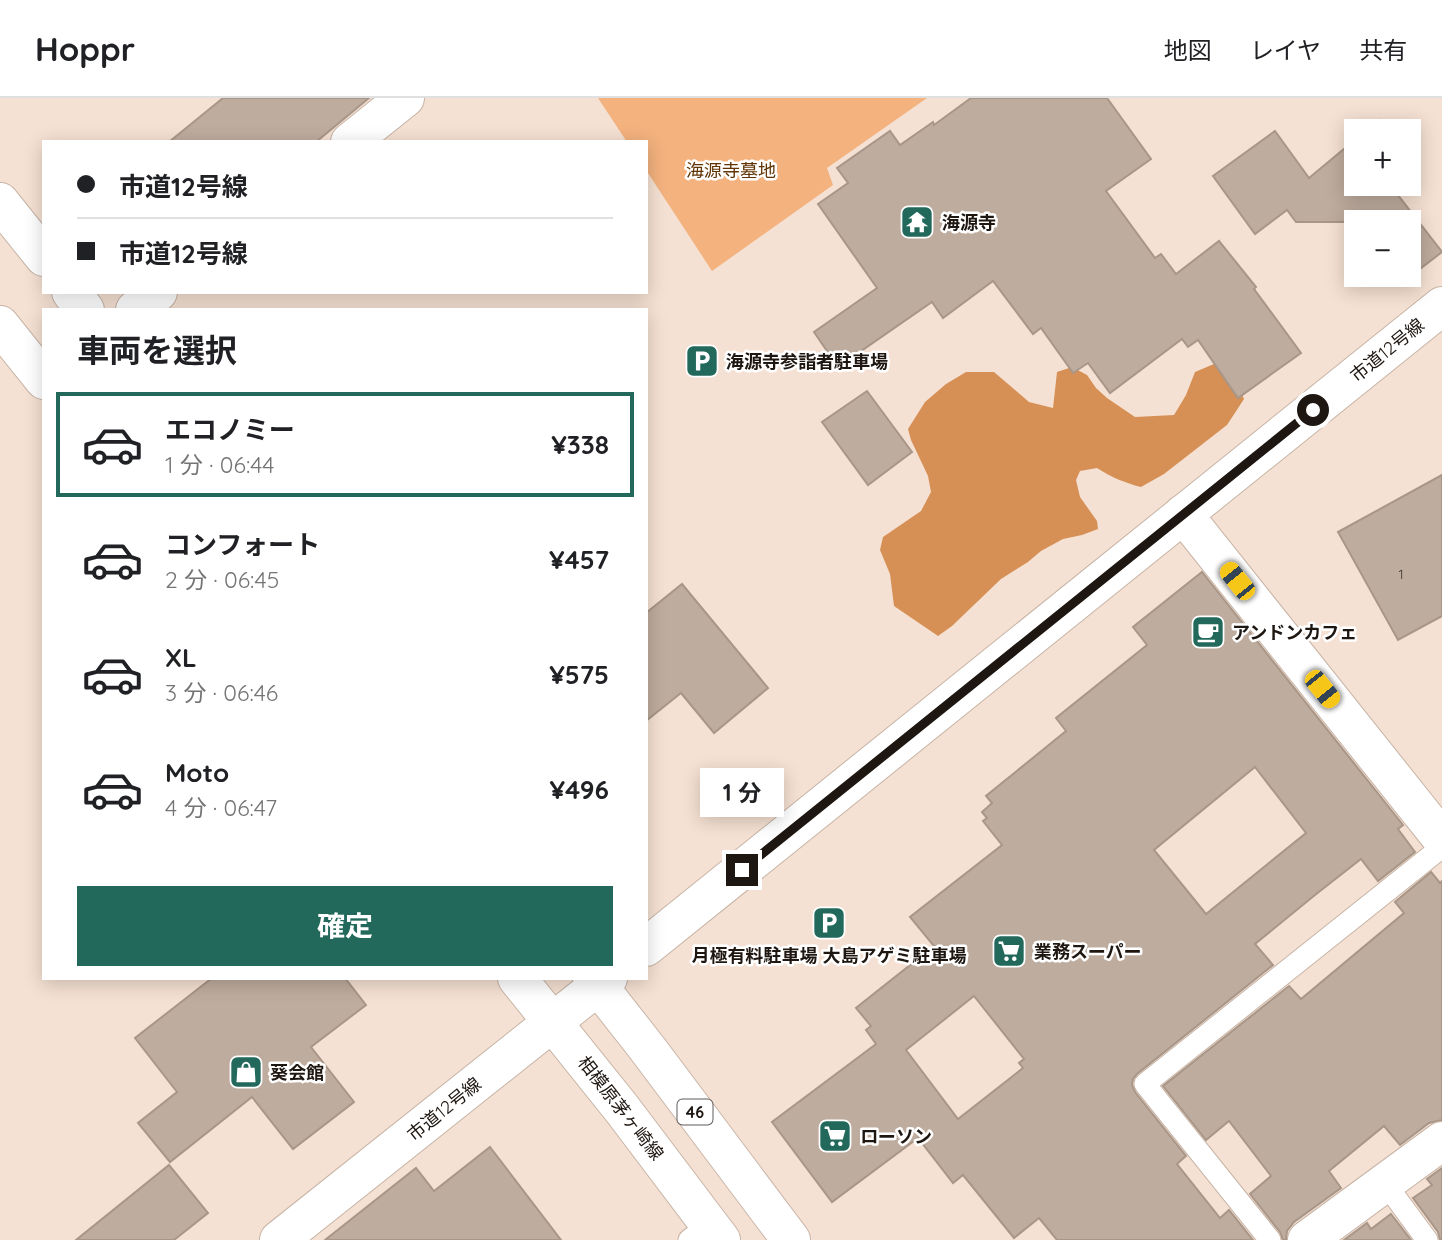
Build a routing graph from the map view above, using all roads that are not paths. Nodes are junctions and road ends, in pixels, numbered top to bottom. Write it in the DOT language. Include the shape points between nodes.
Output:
graph roads {
  1 [pos="405,98"];
  2 [pos="352,140"];
  3 [pos="0,202"];
  4 [pos="42,254"];
  5 [pos="73,294"];
  6 [pos="155,294"];
  7 [pos="1442,306"];
  8 [pos="83,308"];
  9 [pos="138,308"];
  10 [pos="0,325"];
  11 [pos="42,378"];
  12 [pos="1183,514"];
  13 [pos="1442,839"];
  14 [pos="1442,847"];
  15 [pos="648,945"];
  16 [pos="519,980"];
  17 [pos="599,981"];
  18 [pos="553,1023"];
  19 [pos="1442,1141"];
  20 [pos="1385,1183"];
  21 [pos="707,1235"];
  22 [pos="279,1240"];
  23 [pos="791,1240"];
  24 [pos="1270,1240"];
  25 [pos="1307,1240"];
  26 [pos="1427,1240"];
  1 -- 2 [label="street"];
  3 -- 4 [label="street"];
  5 -- 8 [label="street"];
  6 -- 9 [label="street"];
  7 -- 12 [label="street, 市道12号線"];
  10 -- 11 [label="street"];
  12 -- 13 [label="street"];
  12 -- 15 [label="street, 市道12号線"];
  14 -- 24 [label="lane" via="1145,1084"];
  16 -- 18 [label="street, 相模原茅ヶ崎線"];
  17 -- 18 [label="street, 市道12号線"];
  17 -- 23 [label="street, 46"];
  18 -- 21 [label="street, 相模原茅ヶ崎線" via="609,1092"];
  18 -- 22 [label="street, 市道12号線"];
  19 -- 20 [label="street"];
  20 -- 25 [label="street"];
  20 -- 26 [label="lane"];
}
